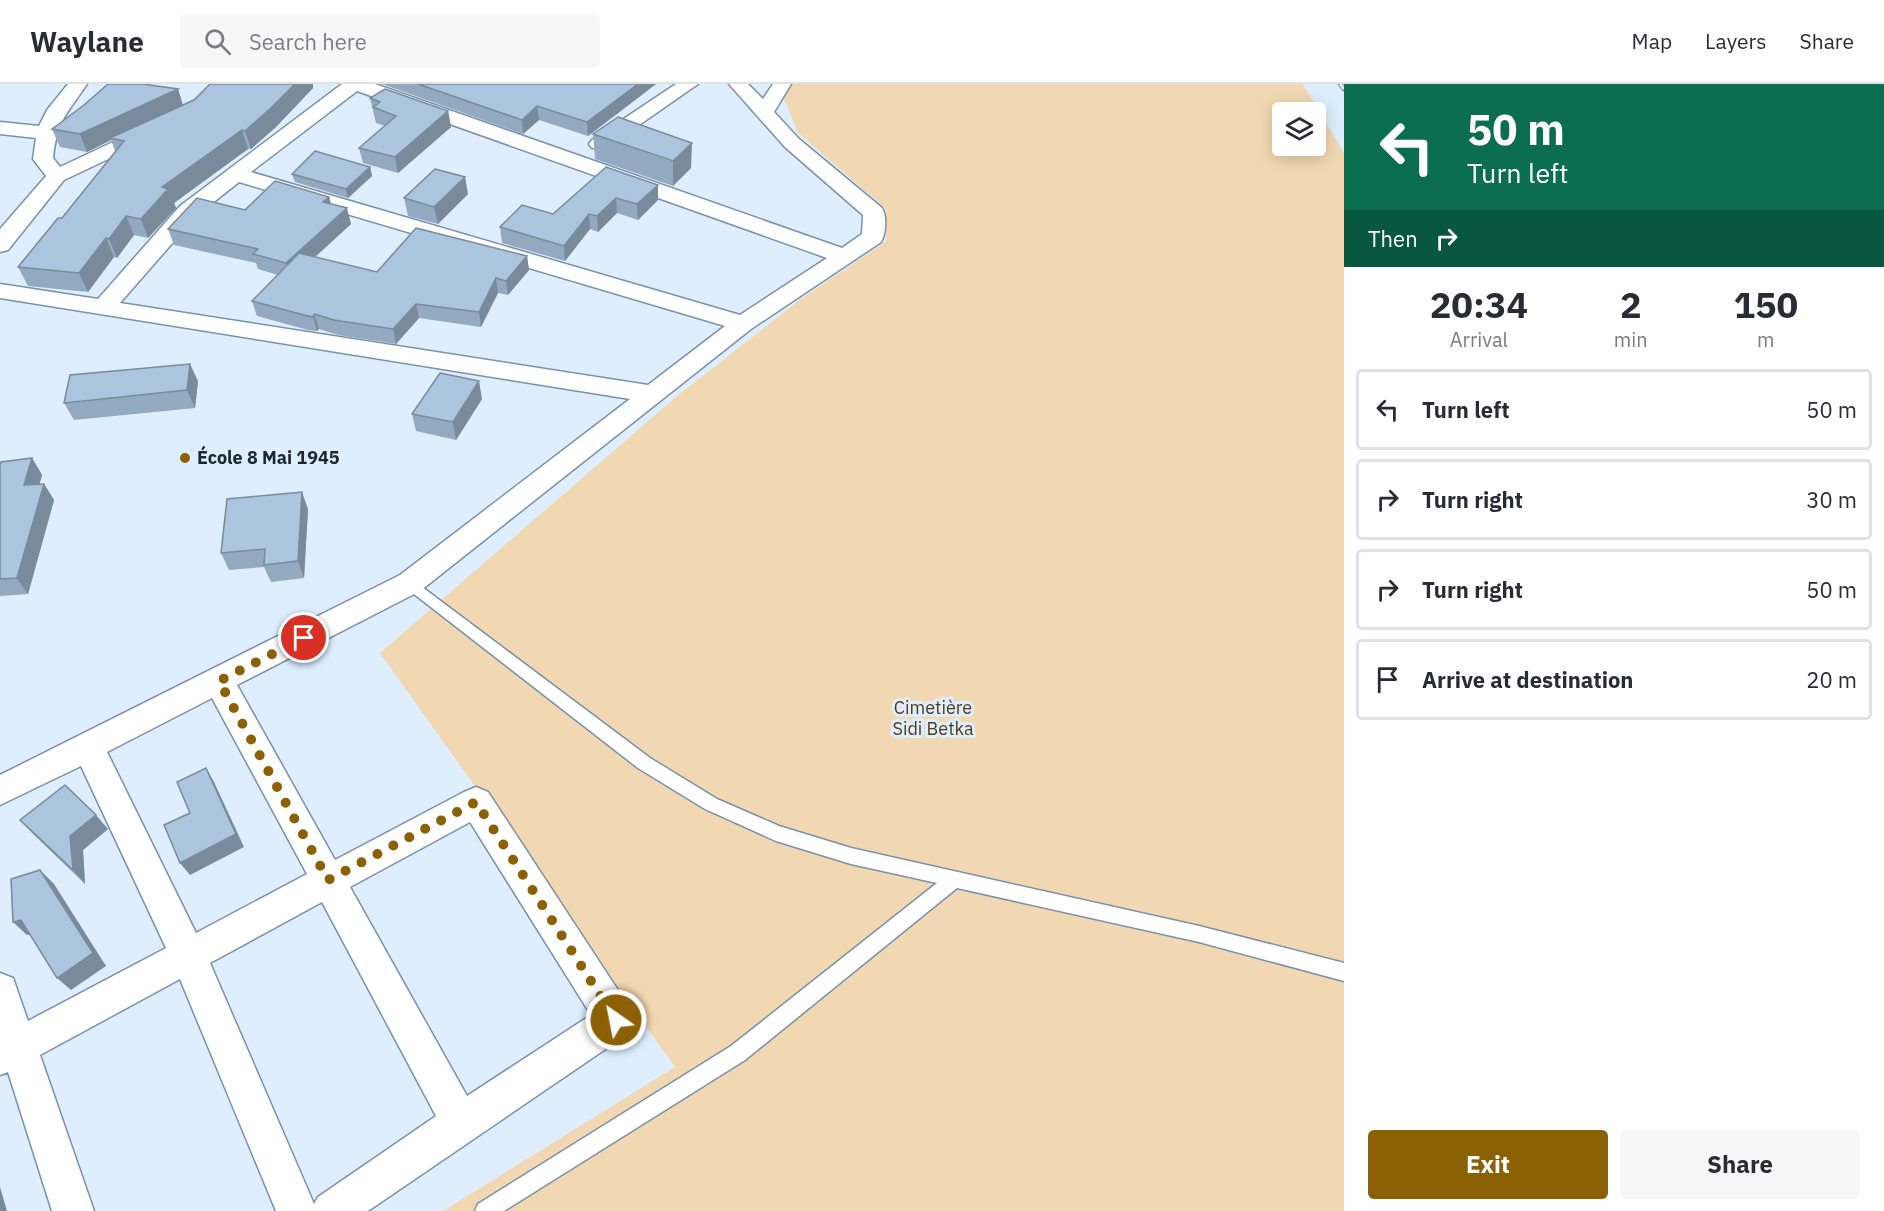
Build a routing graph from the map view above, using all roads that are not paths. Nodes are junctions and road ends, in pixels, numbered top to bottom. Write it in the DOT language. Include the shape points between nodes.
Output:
graph roads {
  1 [pos="78,84"];
  2 [pos="356,84"];
  3 [pos="689,84"];
  4 [pos="738,84"];
  5 [pos="782,84"];
  6 [pos="764,113"];
  7 [pos="171,122"];
  8 [pos="0,128"];
  9 [pos="45,133"];
  10 [pos="573,162"];
  11 [pos="238,175"];
  12 [pos="57,176"];
  13 [pos="0,245"];
  14 [pos="843,256"];
  15 [pos="0,291"];
  16 [pos="103,308"];
  17 [pos="742,324"];
  18 [pos="653,394"];
  19 [pos="410,583"];
  20 [pos="219,681"];
  21 [pos="88,747"];
  22 [pos="0,791"];
  23 [pos="328,880"];
  24 [pos="954,880"];
  25 [pos="188,955"];
  26 [pos="1344,972"];
  27 [pos="0,991"];
  28 [pos="9,1051"];
  29 [pos="461,1123"];
  30 [pos="73,1211"];
  31 [pos="297,1211"];
  32 [pos="332,1211"];
  33 [pos="484,1211"];
  1 -- 9 [label="street" via="52,116"];
  2 -- 10 [label="street"];
  2 -- 11 [label="street"];
  3 -- 10 [label="street"];
  4 -- 6 [label="street"];
  5 -- 6 [label="street"];
  6 -- 14 [label="street" via="792,143 874,213 873,237"];
  7 -- 12 [label="street"];
  8 -- 9 [label="street"];
  9 -- 12 [label="street" via="43,159"];
  10 -- 14 [label="street"];
  11 -- 16 [label="street" via="188,211"];
  11 -- 17 [label="street"];
  12 -- 13 [label="street"];
  14 -- 17 [label="street"];
  15 -- 16 [label="street"];
  16 -- 18 [label="street"];
  17 -- 18 [label="street"];
  18 -- 19 [label="street"];
  19 -- 20 [label="street"];
  19 -- 24 [label="lane" via="644,763 711,804 776,833 851,856"];
  20 -- 21 [label="street"];
  20 -- 23 [label="street"];
  21 -- 22 [label="street"];
  21 -- 25 [label="street"];
  23 -- 25 [label="street"];
  23 -- 29 [label="street"];
  23 -- 29 [label="street" via="476,802 616,1020"];
  24 -- 26 [label="lane" via="1199,934"];
  24 -- 33 [label="lane" via="738,1053"];
  25 -- 28 [label="street"];
  25 -- 31 [label="street"];
  27 -- 28 [label="street"];
  28 -- 30 [label="street"];
  29 -- 32 [label="street"];
}
